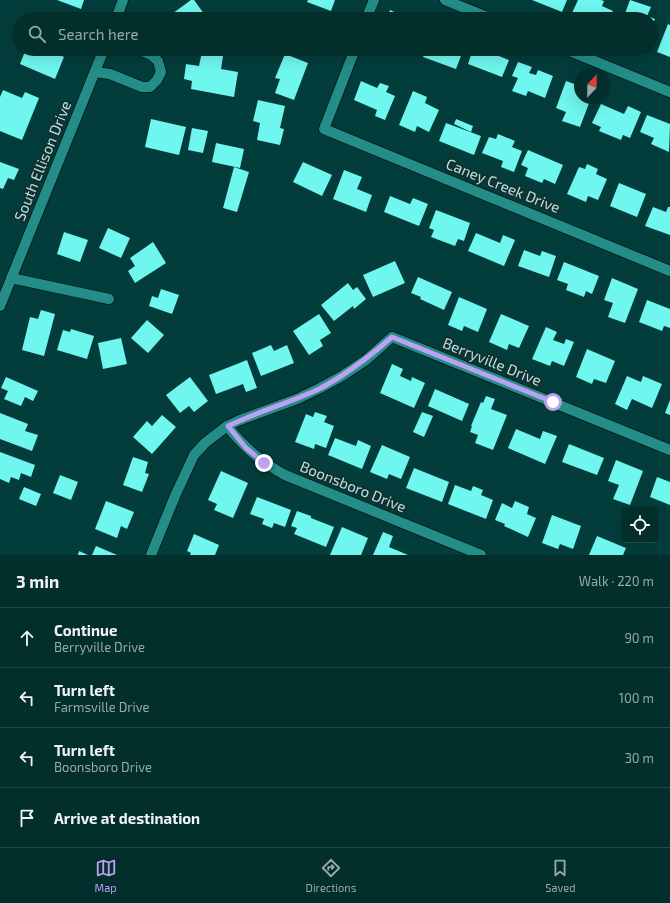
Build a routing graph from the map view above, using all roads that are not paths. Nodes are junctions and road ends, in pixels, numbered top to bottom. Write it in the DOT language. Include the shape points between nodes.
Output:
graph roads {
  1 [pos="123,0"];
  2 [pos="374,0"];
  3 [pos="445,0"];
  4 [pos="119,12"];
  5 [pos="369,12"];
  6 [pos="475,12"];
  7 [pos="101,56"];
  8 [pos="152,56"];
  9 [pos="352,56"];
  10 [pos="582,56"];
  11 [pos="95,72"];
  12 [pos="670,92"];
  13 [pos="670,271"];
  14 [pos="11,278"];
  15 [pos="109,299"];
  16 [pos="0,306"];
  17 [pos="228,426"];
  18 [pos="670,450"];
  19 [pos="151,555"];
  20 [pos="481,555"];
  1 -- 4 [label="street"];
  2 -- 5 [label="street"];
  3 -- 6 [label="street"];
  7 -- 11 [label="street, South Ellison Drive"];
  8 -- 11 [label="street" via="158,61 161,72 150,87 142,87 110,74"];
  9 -- 13 [label="street, Caney Creek Drive" via="324,129"];
  10 -- 12 [label="street"];
  11 -- 14 [label="street, South Ellison Drive"];
  14 -- 15 [label="street"];
  14 -- 16 [label="street, South Ellison Drive"];
  17 -- 18 [label="street, Berryville Drive" via="320,388 366,360 392,337"];
  17 -- 19 [label="street" via="194,455"];
  17 -- 20 [label="street, Boonsboro Drive" via="246,448 271,468"];
}
